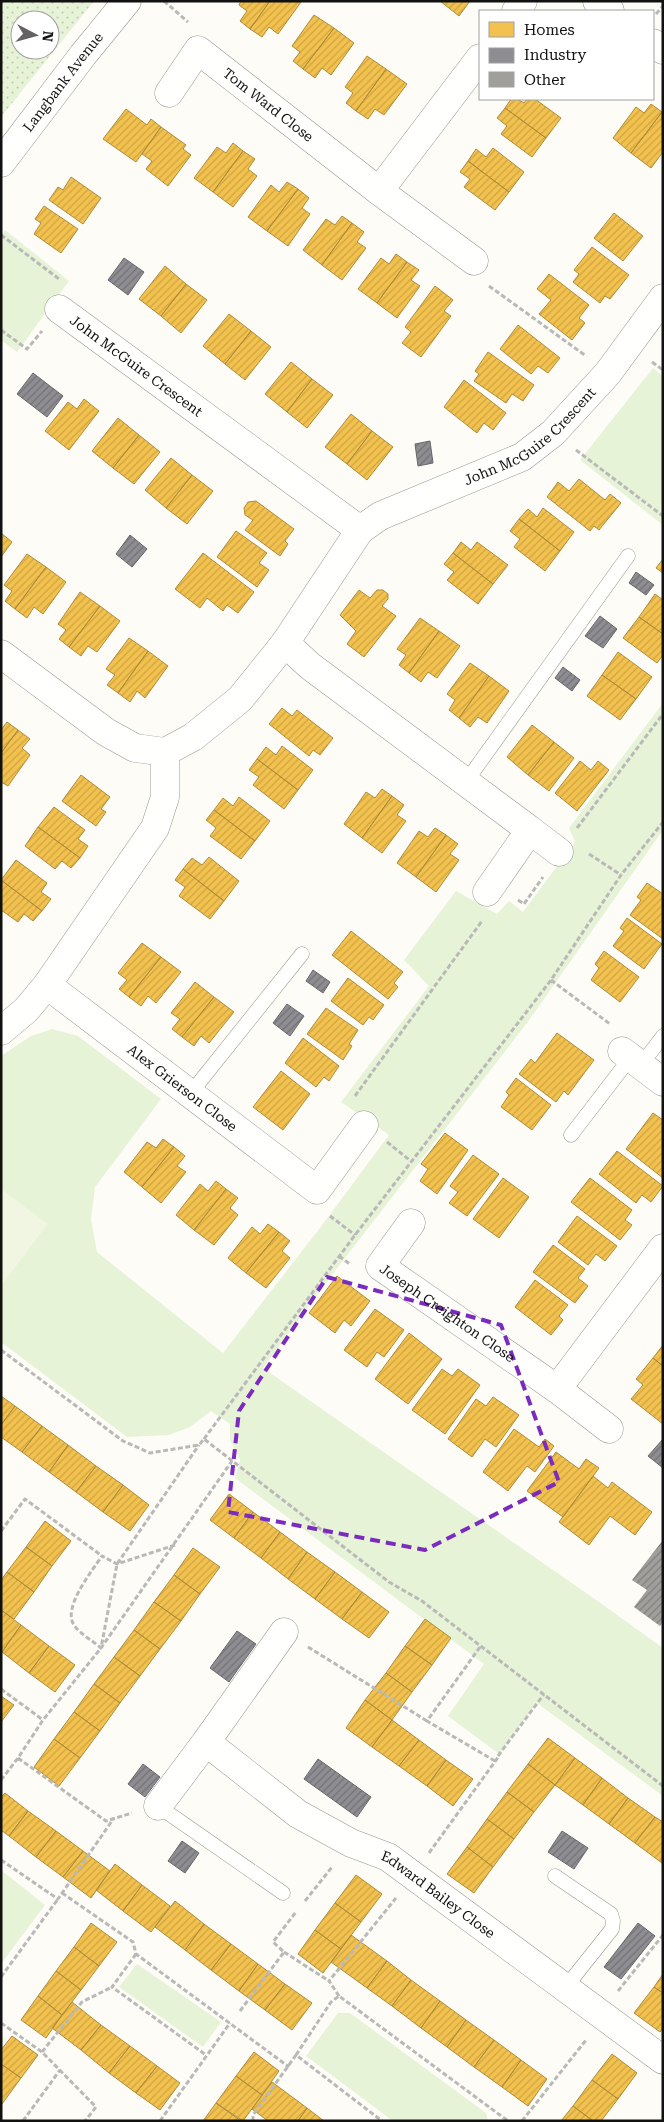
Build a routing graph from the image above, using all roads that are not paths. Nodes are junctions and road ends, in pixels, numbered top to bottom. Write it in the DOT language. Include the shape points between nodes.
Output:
graph roads {
  1 [pos="127,1"];
  2 [pos="596,1"];
  3 [pos="609,10"];
  4 [pos="479,59"];
  5 [pos="169,92"];
  6 [pos="1,163"];
  7 [pos="379,191"];
  8 [pos="474,261"];
  9 [pos="663,298"];
  10 [pos="60,309"];
  11 [pos="360,530"];
  12 [pos="628,556"];
  13 [pos="285,643"];
  14 [pos="1,654"];
  15 [pos="165,752"];
  16 [pos="465,783"];
  17 [pos="530,830"];
  18 [pos="566,842"];
  19 [pos="487,903"];
  20 [pos="302,954"];
  21 [pos="47,985"];
  22 [pos="1,1031"];
  23 [pos="663,1036"];
  24 [pos="631,1058"];
  25 [pos="663,1082"];
  26 [pos="190,1094"];
  27 [pos="357,1114"];
  28 [pos="571,1135"];
  29 [pos="411,1223"];
  30 [pos="663,1248"];
  31 [pos="557,1389"];
  32 [pos="609,1429"];
  33 [pos="284,1632"];
  34 [pos="206,1742"];
  35 [pos="158,1806"];
  36 [pos="555,1876"];
  37 [pos="283,1893"];
  38 [pos="565,1988"];
  39 [pos="663,2060"];
  1 -- 6 [label="street, Langbank Avenue"];
  2 -- 3 [label="street"];
  4 -- 7 [label="street"];
  5 -- 7 [label="street, Tom Ward Close" via="198,50"];
  7 -- 8 [label="street, Tom Ward Close"];
  9 -- 11 [label="street, John McGuire Crescent" via="608,373 554,432 522,457 380,516"];
  10 -- 11 [label="street, John McGuire Crescent"];
  11 -- 13 [label="street, John McGuire Crescent"];
  12 -- 16 [label="lane"];
  13 -- 15 [label="street, John McGuire Crescent" via="240,699 194,737"];
  13 -- 16 [label="street" via="310,666"];
  14 -- 15 [label="street" via="106,732 135,748"];
  15 -- 21 [label="street" via="165,797 155,828"];
  16 -- 17 [label="street"];
  17 -- 18 [label="street"];
  17 -- 19 [label="street"];
  20 -- 26 [label="lane"];
  21 -- 22 [label="street" via="26,1010"];
  21 -- 26 [label="street, Alex Grierson Close"];
  23 -- 24 [label="lane"];
  24 -- 25 [label="street"];
  24 -- 28 [label="lane"];
  26 -- 27 [label="street, Alex Grierson Close" via="314,1195"];
  29 -- 31 [label="street, Joseph Creighton Close" via="380,1266"];
  30 -- 31 [label="street"];
  31 -- 32 [label="street, Joseph Creighton Close"];
  33 -- 34 [label="street"];
  34 -- 35 [label="street"];
  34 -- 38 [label="street, Edward Bailey Close" via="298,1814 351,1843 388,1857"];
  35 -- 37 [label="lane"];
  36 -- 38 [label="lane" via="611,1914 613,1921 612,1929"];
  38 -- 39 [label="street, Edward Bailey Close"];
}
